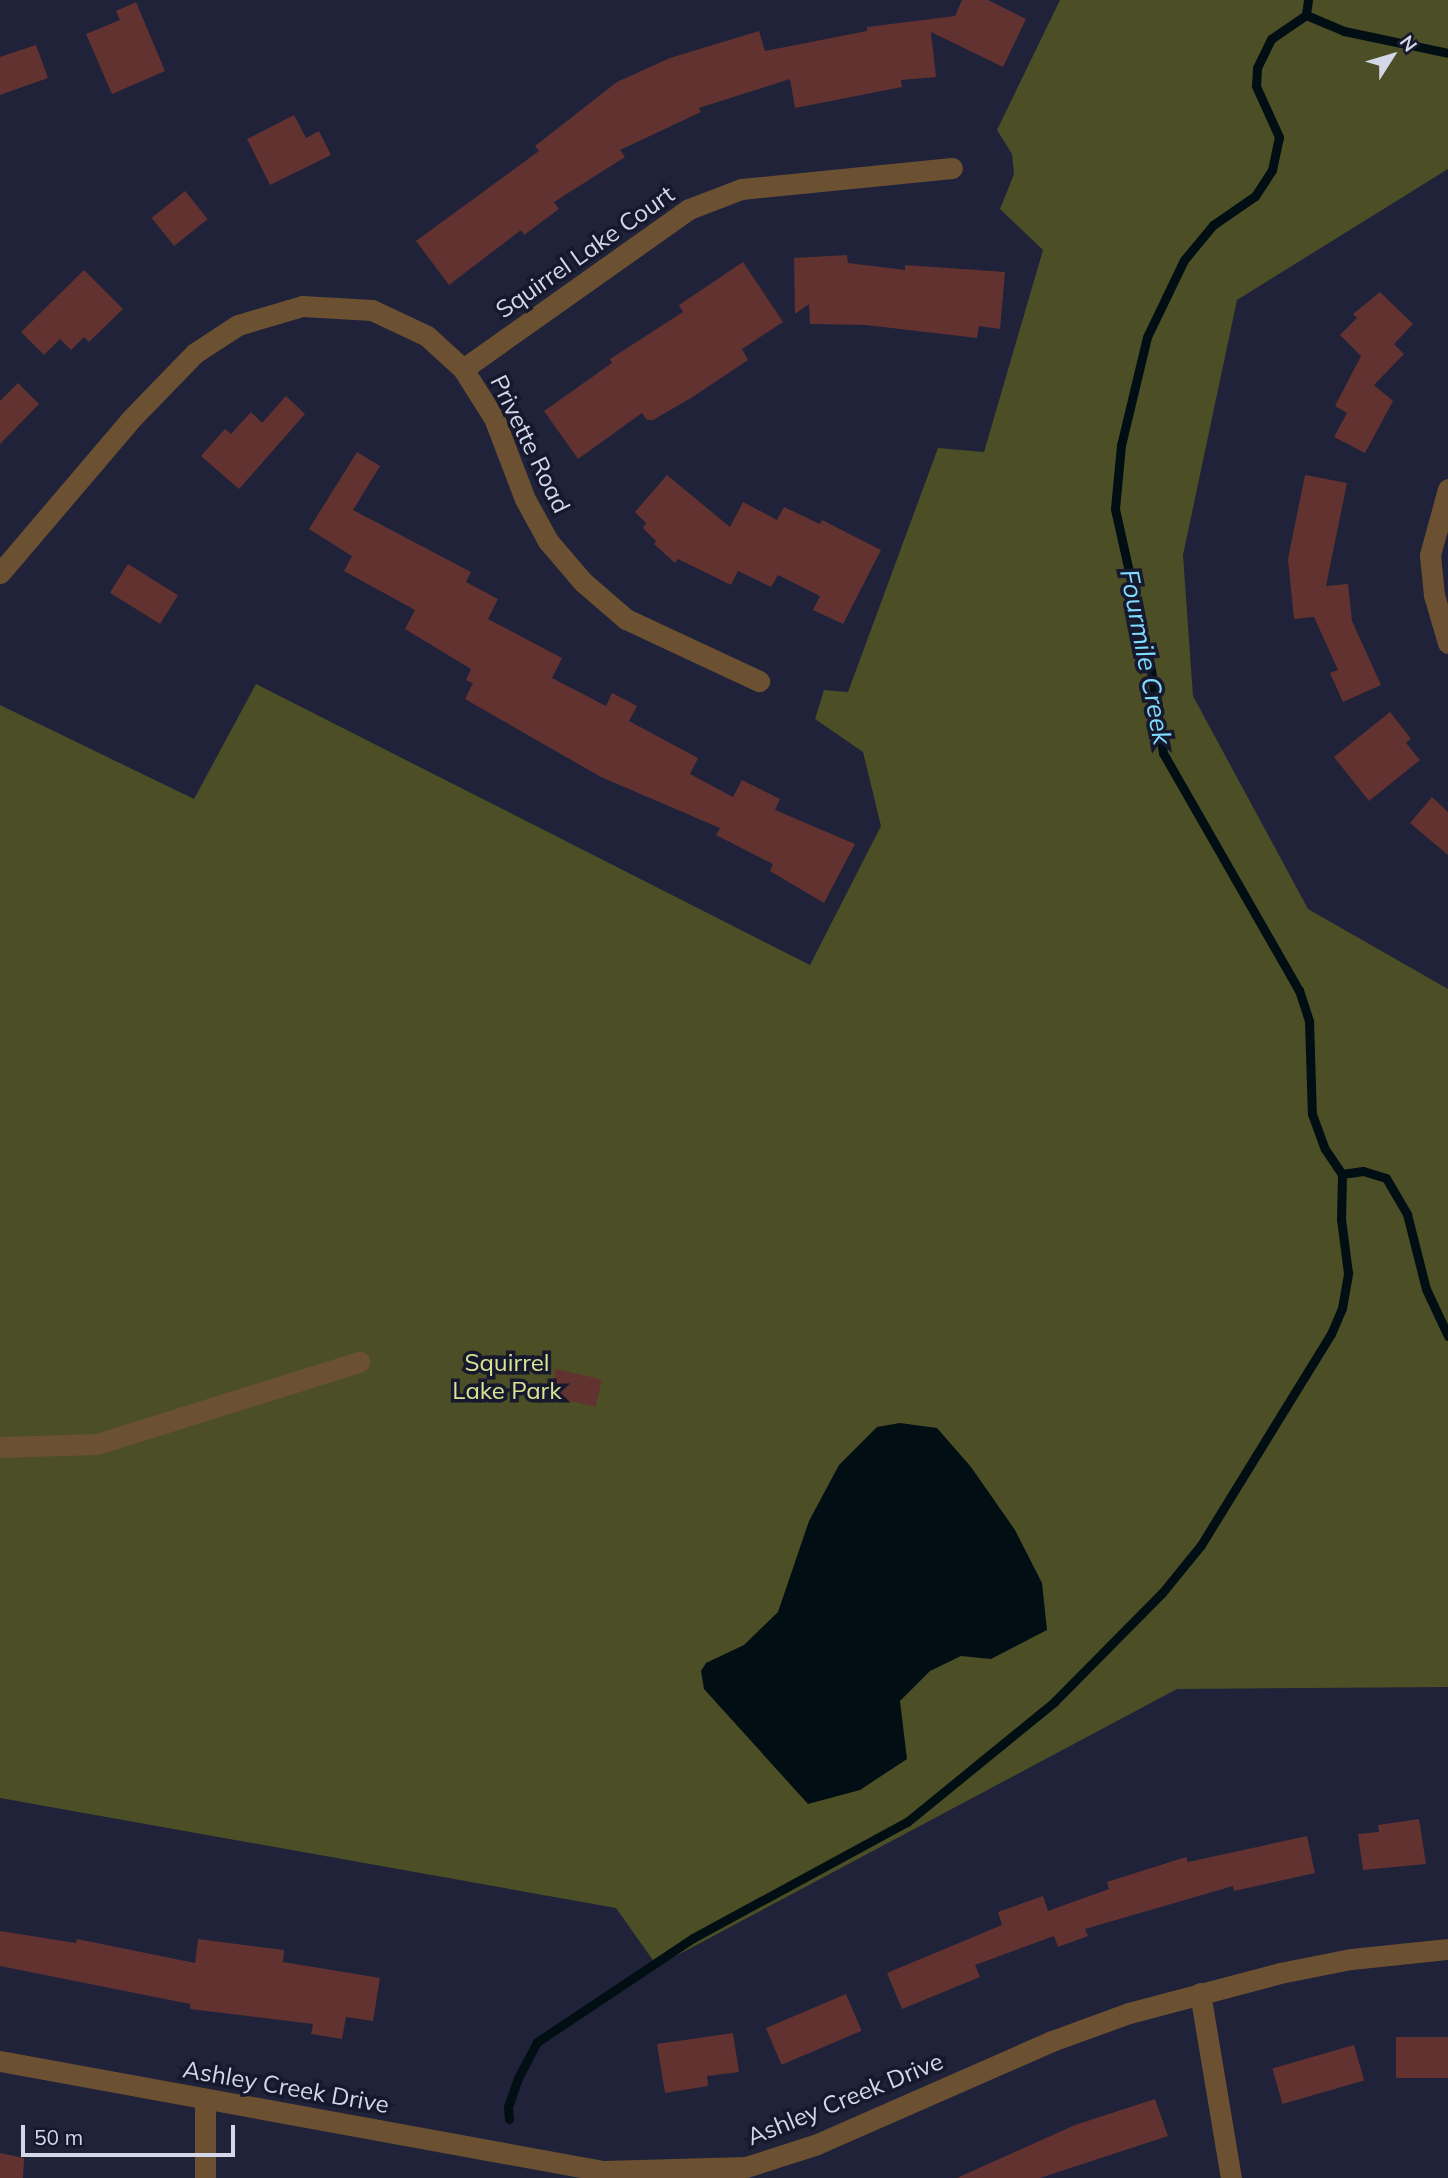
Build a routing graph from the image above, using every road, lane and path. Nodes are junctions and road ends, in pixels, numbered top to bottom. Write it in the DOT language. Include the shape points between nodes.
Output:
graph roads {
  1 [pos="952,168"];
  2 [pos="463,369"];
  3 [pos="1448,489"];
  4 [pos="0,573"];
  5 [pos="1448,643"];
  6 [pos="759,681"];
  7 [pos="359,1362"];
  8 [pos="0,1447"];
  9 [pos="1448,1949"];
  10 [pos="1200,1993"];
  11 [pos="0,2061"];
  12 [pos="205,2099"];
  13 [pos="747,2172"];
  14 [pos="205,2178"];
  15 [pos="1231,2178"];
  1 -- 2 [label="street, Squirrel Lake Court" via="741,190 689,209"];
  2 -- 4 [label="street, Privette Road" via="427,336 372,310 302,306 238,324 195,353 130,420"];
  2 -- 6 [label="street, Privette Road" via="494,418 524,499 548,541 583,582 626,619"];
  3 -- 5 [label="street" via="1430,555 1434,595"];
  7 -- 8 [label="street" via="97,1444"];
  9 -- 10 [label="street, Ashley Creek Drive" via="1351,1959"];
  10 -- 13 [label="street, Ashley Creek Drive" via="1052,2041"];
  10 -- 15 [label="street"];
  11 -- 12 [label="street, Ashley Creek Drive"];
  12 -- 13 [label="street, Ashley Creek Drive" via="603,2171"];
  12 -- 14 [label="street"];
}
